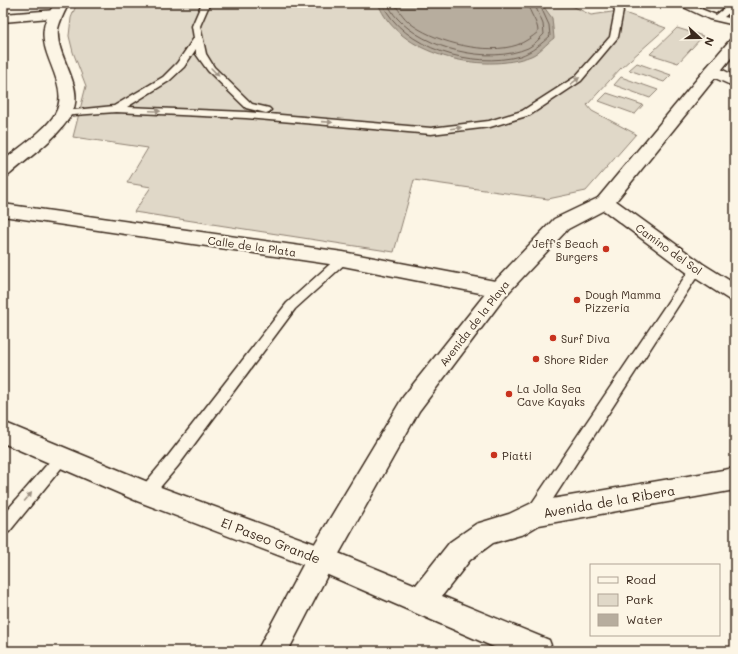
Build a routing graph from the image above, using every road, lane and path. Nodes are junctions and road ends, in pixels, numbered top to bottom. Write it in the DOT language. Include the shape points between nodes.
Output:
graph roads {
  1 [pos="206,3"];
  2 [pos="616,3"];
  3 [pos="679,3"];
  4 [pos="735,4"];
  5 [pos="59,8"];
  6 [pos="3,18"];
  7 [pos="718,18"];
  8 [pos="735,22"];
  9 [pos="198,38"];
  10 [pos="735,43"];
  11 [pos="713,70"];
  12 [pos="735,82"];
  13 [pos="116,109"];
  14 [pos="64,114"];
  15 [pos="310,121"];
  16 [pos="3,171"];
  17 [pos="604,202"];
  18 [pos="3,210"];
  19 [pos="343,259"];
  20 [pos="696,269"];
  21 [pos="500,289"];
  22 [pos="735,294"];
  23 [pos="3,432"];
  24 [pos="62,456"];
  25 [pos="735,479"];
  26 [pos="146,492"];
  27 [pos="534,514"];
  28 [pos="3,527"];
  29 [pos="320,559"];
  30 [pos="421,601"];
  31 [pos="521,648"];
  32 [pos="272,651"];
  1 -- 9 [label="lane" via="196,26"];
  15 -- 2 [label="lane, one-way" via="431,131 490,124 526,113 578,79 614,37 619,11"];
  3 -- 7 [label="lane"];
  4 -- 7 [label="lane"];
  5 -- 6 [label="street"];
  5 -- 14 [label="street" via="51,29 52,48 67,87 68,100"];
  7 -- 8 [label="lane"];
  9 -- 13 [label="lane" via="181,65 166,79"];
  9 -- 15 [label="lane, one-way" via="201,54 211,69 249,106"];
  10 -- 11 [label="street, Avenida de la Playa"];
  11 -- 12 [label="street"];
  11 -- 17 [label="street, Avenida de la Playa"];
  13 -- 14 [label="lane"];
  13 -- 15 [label="lane, one-way" via="246,115"];
  14 -- 16 [label="street"];
  17 -- 20 [label="street, Camino del Sol"];
  17 -- 21 [label="street, Avenida de la Playa" via="561,224"];
  18 -- 19 [label="street, Calle de la Plata"];
  19 -- 21 [label="street, Calle de la Plata"];
  19 -- 26 [label="lane" via="291,306 173,461"];
  20 -- 22 [label="street, Camino del Sol"];
  20 -- 27 [label="lane"];
  21 -- 29 [label="street, Avenida de la Playa" via="411,404"];
  23 -- 24 [label="street, El Paseo Grande"];
  24 -- 26 [label="street, El Paseo Grande"];
  28 -- 24 [label="lane, one-way"];
  25 -- 27 [label="street, Avenida de la Ribera"];
  26 -- 29 [label="street, El Paseo Grande"];
  27 -- 30 [label="street, Avenida de la Ribera" via="515,525 486,533 460,551"];
  29 -- 30 [label="street, El Paseo Grande"];
  29 -- 32 [label="street, Avenida de la Playa"];
  30 -- 31 [label="street, El Paseo Grande"];
}
